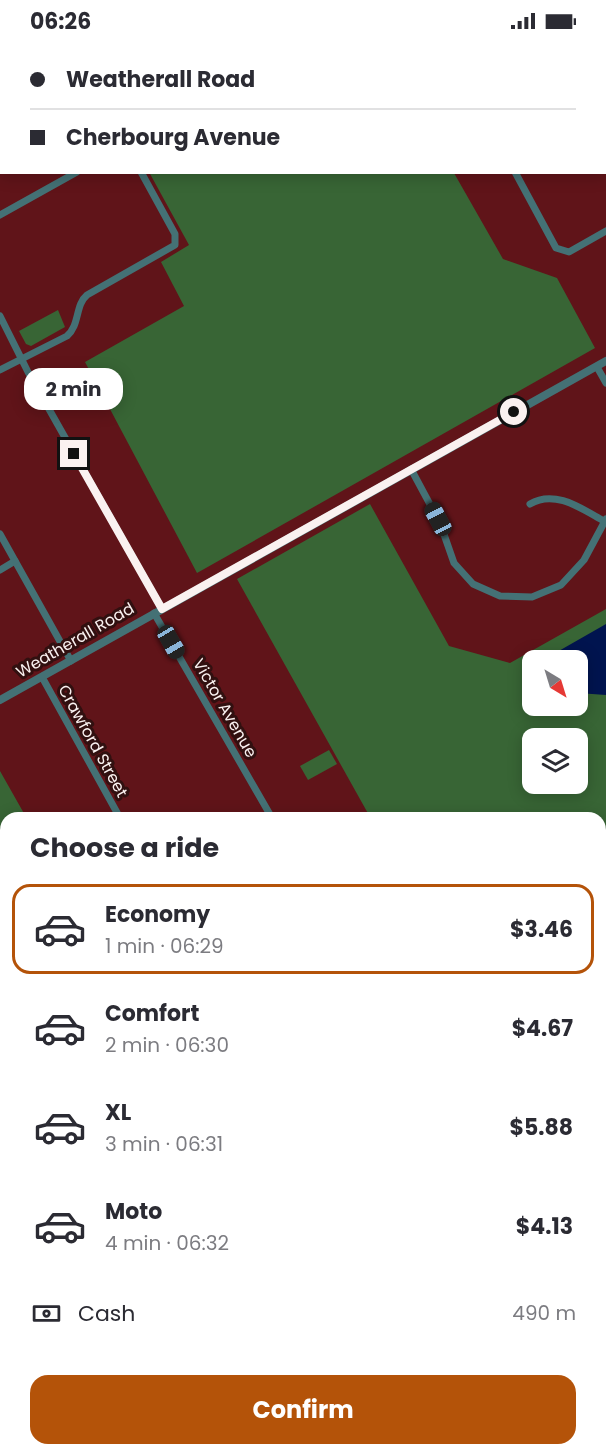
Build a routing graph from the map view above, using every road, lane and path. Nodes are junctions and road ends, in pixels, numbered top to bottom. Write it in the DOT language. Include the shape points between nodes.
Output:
graph roads {
  1 [pos="73,174"];
  2 [pos="142,174"];
  3 [pos="516,174"];
  4 [pos="0,215"];
  5 [pos="606,231"];
  6 [pos="0,316"];
  7 [pos="22,360"];
  8 [pos="606,361"];
  9 [pos="597,367"];
  10 [pos="0,370"];
  11 [pos="606,383"];
  12 [pos="411,469"];
  13 [pos="530,504"];
  14 [pos="605,520"];
  15 [pos="0,534"];
  16 [pos="15,561"];
  17 [pos="0,570"];
  18 [pos="158,611"];
  19 [pos="71,661"];
  20 [pos="42,677"];
  21 [pos="0,700"];
  22 [pos="117,812"];
  23 [pos="269,812"];
  1 -- 4 [label="street"];
  2 -- 7 [label="street" via="175,234 171,248 87,294 72,332"];
  3 -- 5 [label="street" via="556,249 569,252"];
  6 -- 7 [label="street, Victor Avenue"];
  7 -- 10 [label="street"];
  7 -- 18 [label="street, Victor Avenue"];
  8 -- 9 [label="street, Weatherall Road"];
  9 -- 11 [label="street"];
  9 -- 12 [label="street, Weatherall Road"];
  12 -- 14 [label="street" via="440,524 454,563 473,584 500,596 532,597 561,585 584,560"];
  12 -- 18 [label="street, Weatherall Road"];
  13 -- 14 [label="street" via="544,497 554,498"];
  15 -- 16 [label="street"];
  16 -- 17 [label="street"];
  16 -- 19 [label="street"];
  18 -- 19 [label="street, Weatherall Road"];
  18 -- 23 [label="street, Victor Avenue"];
  19 -- 20 [label="street, Weatherall Road"];
  20 -- 21 [label="street, Weatherall Road"];
  20 -- 22 [label="street, Crawford Street"];
}
